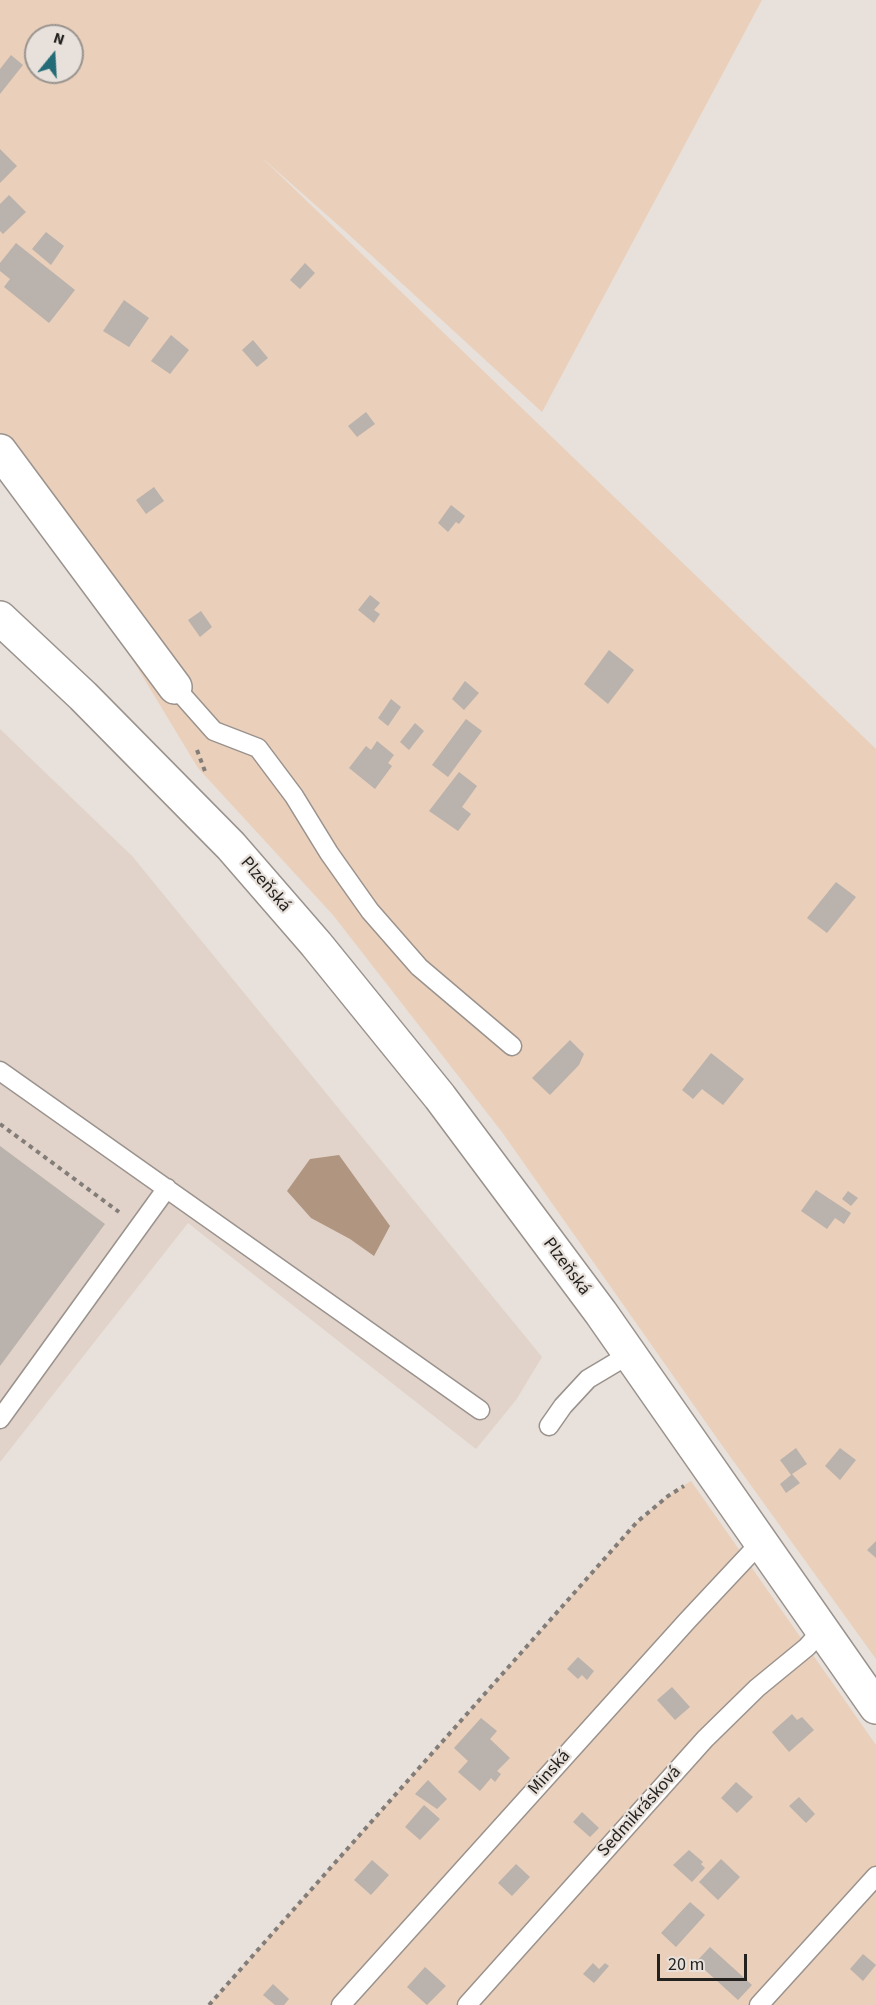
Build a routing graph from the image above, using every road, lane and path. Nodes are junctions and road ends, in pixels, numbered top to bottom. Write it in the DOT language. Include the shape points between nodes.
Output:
graph roads {
  1 [pos="0,451"];
  2 [pos="0,618"];
  3 [pos="175,687"];
  4 [pos="194,740"];
  5 [pos="209,782"];
  6 [pos="512,1046"];
  7 [pos="0,1071"];
  8 [pos="0,1124"];
  9 [pos="167,1188"];
  10 [pos="139,1227"];
  11 [pos="630,1354"];
  12 [pos="480,1410"];
  13 [pos="0,1419"];
  14 [pos="549,1426"];
  15 [pos="708,1468"];
  16 [pos="761,1542"];
  17 [pos="822,1630"];
  18 [pos="876,1707"];
  19 [pos="876,1876"];
  20 [pos="209,2005"];
  21 [pos="340,2005"];
  22 [pos="467,2005"];
  23 [pos="759,2005"];
  1 -- 3 [label="main road"];
  2 -- 11 [label="main road, Plzeňská" via="231,846 316,944 440,1097"];
  3 -- 6 [label="lane" via="214,732 258,748 370,911 419,967"];
  4 -- 5 [label="path"];
  7 -- 9 [label="lane"];
  8 -- 10 [label="path"];
  9 -- 10 [label="lane"];
  9 -- 12 [label="lane"];
  10 -- 13 [label="lane"];
  11 -- 14 [label="lane" via="588,1379"];
  11 -- 15 [label="main road, Plzeňská"];
  15 -- 16 [label="main road, Plzeňská"];
  15 -- 20 [label="path" via="637,1522"];
  16 -- 17 [label="main road, Plzeňská"];
  16 -- 21 [label="lane, Minská"];
  17 -- 18 [label="main road, Plzeňská"];
  17 -- 22 [label="lane, Sedmikrásková" via="705,1739"];
  19 -- 23 [label="lane"];
}
